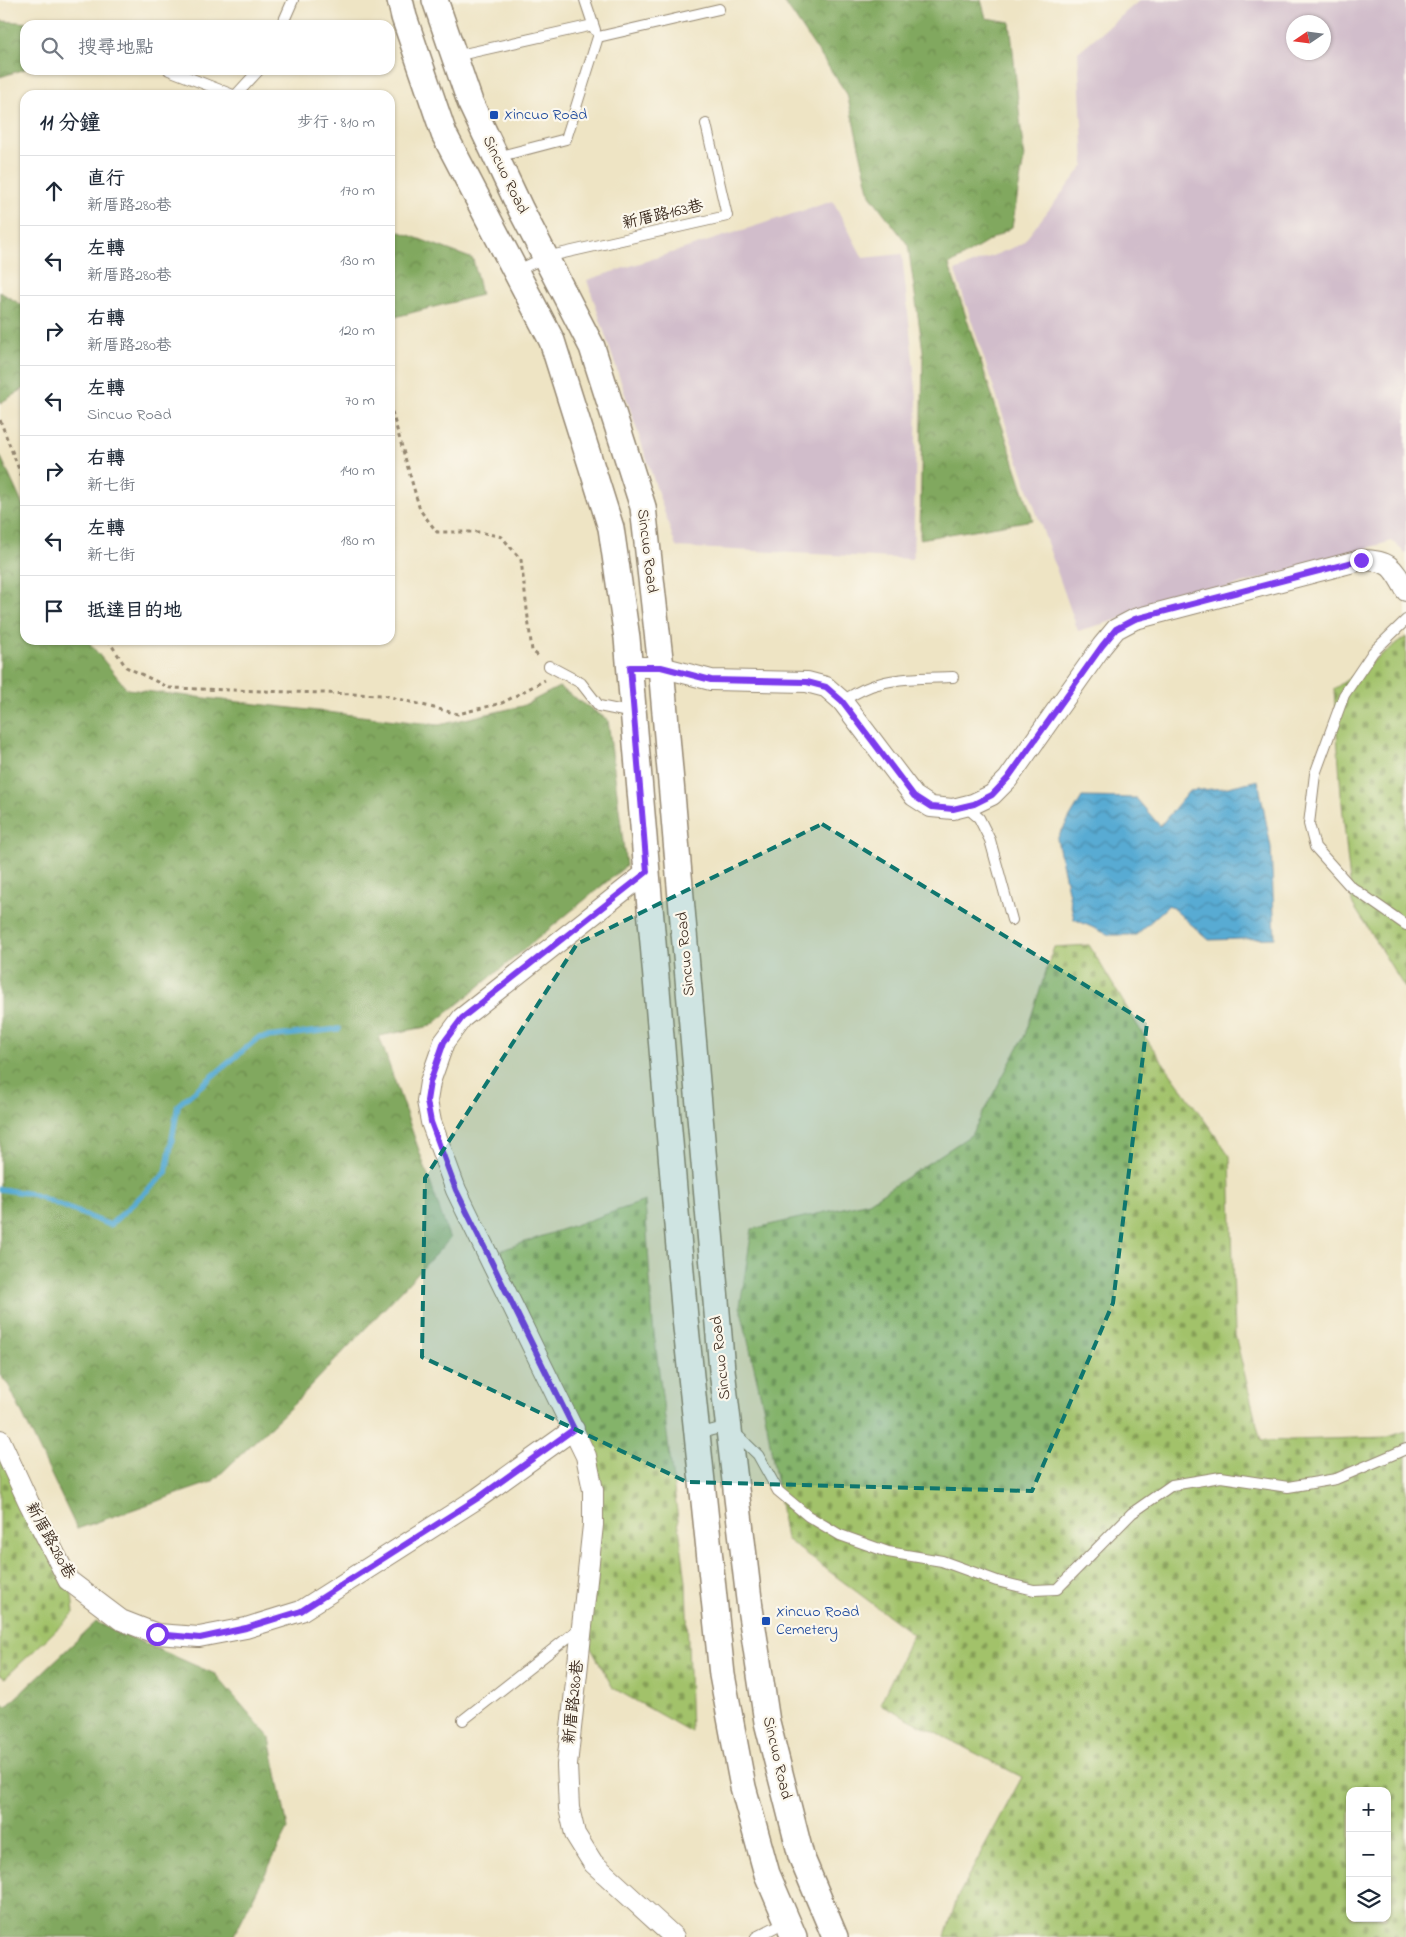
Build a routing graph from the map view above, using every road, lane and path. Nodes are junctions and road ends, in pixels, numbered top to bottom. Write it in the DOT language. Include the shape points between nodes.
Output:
graph roads {
  1 [pos="293,0"];
  2 [pos="400,0"];
  3 [pos="435,0"];
  4 [pos="585,0"];
  5 [pos="719,9"];
  6 [pos="284,20"];
  7 [pos="593,24"];
  8 [pos="598,37"];
  9 [pos="454,57"];
  10 [pos="182,75"];
  11 [pos="254,75"];
  12 [pos="221,90"];
  13 [pos="239,90"];
  14 [pos="706,124"];
  15 [pos="496,158"];
  16 [pos="546,257"];
  17 [pos="515,272"];
  18 [pos="0,420"];
  19 [pos="395,422"];
  20 [pos="20,472"];
  21 [pos="1406,591"];
  22 [pos="1406,620"];
  23 [pos="111,645"];
  24 [pos="549,666"];
  25 [pos="630,667"];
  26 [pos="661,667"];
  27 [pos="561,673"];
  28 [pos="953,677"];
  29 [pos="842,701"];
  30 [pos="634,713"];
  31 [pos="965,806"];
  32 [pos="673,808"];
  33 [pos="642,809"];
  34 [pos="647,872"];
  35 [pos="1012,920"];
  36 [pos="1406,925"];
  37 [pos="728,1426"];
  38 [pos="574,1429"];
  39 [pos="697,1434"];
  40 [pos="0,1440"];
  41 [pos="1406,1449"];
  42 [pos="582,1626"];
  43 [pos="463,1720"];
  44 [pos="790,1929"];
  45 [pos="674,1937"];
  46 [pos="756,1937"];
  47 [pos="835,1937"];
  1 -- 6 [label="lane"];
  2 -- 17 [label="street, Sincuo Road" via="444,134"];
  3 -- 9 [label="street, Sincuo Road"];
  4 -- 7 [label="lane"];
  5 -- 8 [label="lane"];
  7 -- 8 [label="lane"];
  7 -- 9 [label="lane"];
  8 -- 15 [label="lane" via="566,139"];
  9 -- 15 [label="street, Sincuo Road" via="470,102"];
  10 -- 12 [label="lane"];
  11 -- 13 [label="lane"];
  14 -- 16 [label="lane, 新厝路163巷" via="727,216"];
  15 -- 16 [label="street, Sincuo Road"];
  16 -- 17 [label="lane, 新厝路163巷"];
  16 -- 26 [label="street, Sincuo Road" via="592,347 643,507"];
  17 -- 25 [label="street, Sincuo Road" via="552,341 612,528"];
  18 -- 20 [label="path"];
  19 -- 24 [label="path" via="420,510 437,532 480,532 502,538 521,560 532,651"];
  21 -- 31 [label="street" via="1387,563 1361,560 1135,619 1116,629 1102,646 1008,778 992,795"];
  22 -- 36 [label="lane" via="1373,652 1344,695 1315,774 1309,824 1315,847 1350,886"];
  23 -- 27 [label="path" via="126,667 170,688 383,694 458,714 502,703"];
  24 -- 27 [label="lane"];
  25 -- 26 [label="street"];
  25 -- 30 [label="street, Sincuo Road"];
  26 -- 29 [label="street" via="711,680 807,682 826,687"];
  26 -- 32 [label="street, Sincuo Road"];
  27 -- 30 [label="lane" via="581,683 599,706"];
  28 -- 29 [label="lane" via="915,678 879,684"];
  29 -- 31 [label="street" via="914,796 931,807 953,809"];
  30 -- 33 [label="street, Sincuo Road"];
  31 -- 35 [label="lane" via="979,818 990,840"];
  32 -- 33 [label="street"];
  32 -- 37 [label="street, Sincuo Road"];
  33 -- 34 [label="street, Sincuo Road"];
  34 -- 38 [label="street, 新厝路280巷" via="462,1018 444,1042 427,1101 431,1122 456,1190"];
  34 -- 39 [label="street, Sincuo Road"];
  37 -- 39 [label="lane"];
  37 -- 41 [label="lane" via="758,1455 778,1490 808,1516 840,1535 888,1552 942,1561 997,1581 1034,1590 1056,1589 1132,1513 1172,1486 1221,1477 1288,1487 1336,1479"];
  37 -- 47 [label="street, Sincuo Road" via="767,1722 801,1856"];
  38 -- 40 [label="street, 新厝路280巷" via="478,1498 301,1611 200,1638 157,1634 121,1620 68,1580"];
  38 -- 42 [label="street, 新厝路280巷" via="586,1456 593,1490 593,1525"];
  39 -- 44 [label="street, Sincuo Road" via="722,1675 741,1778 768,1874"];
  42 -- 43 [label="lane"];
  42 -- 45 [label="street, 新厝路280巷" via="567,1765 569,1808 575,1834 593,1863"];
  44 -- 46 [label="lane"];
}
